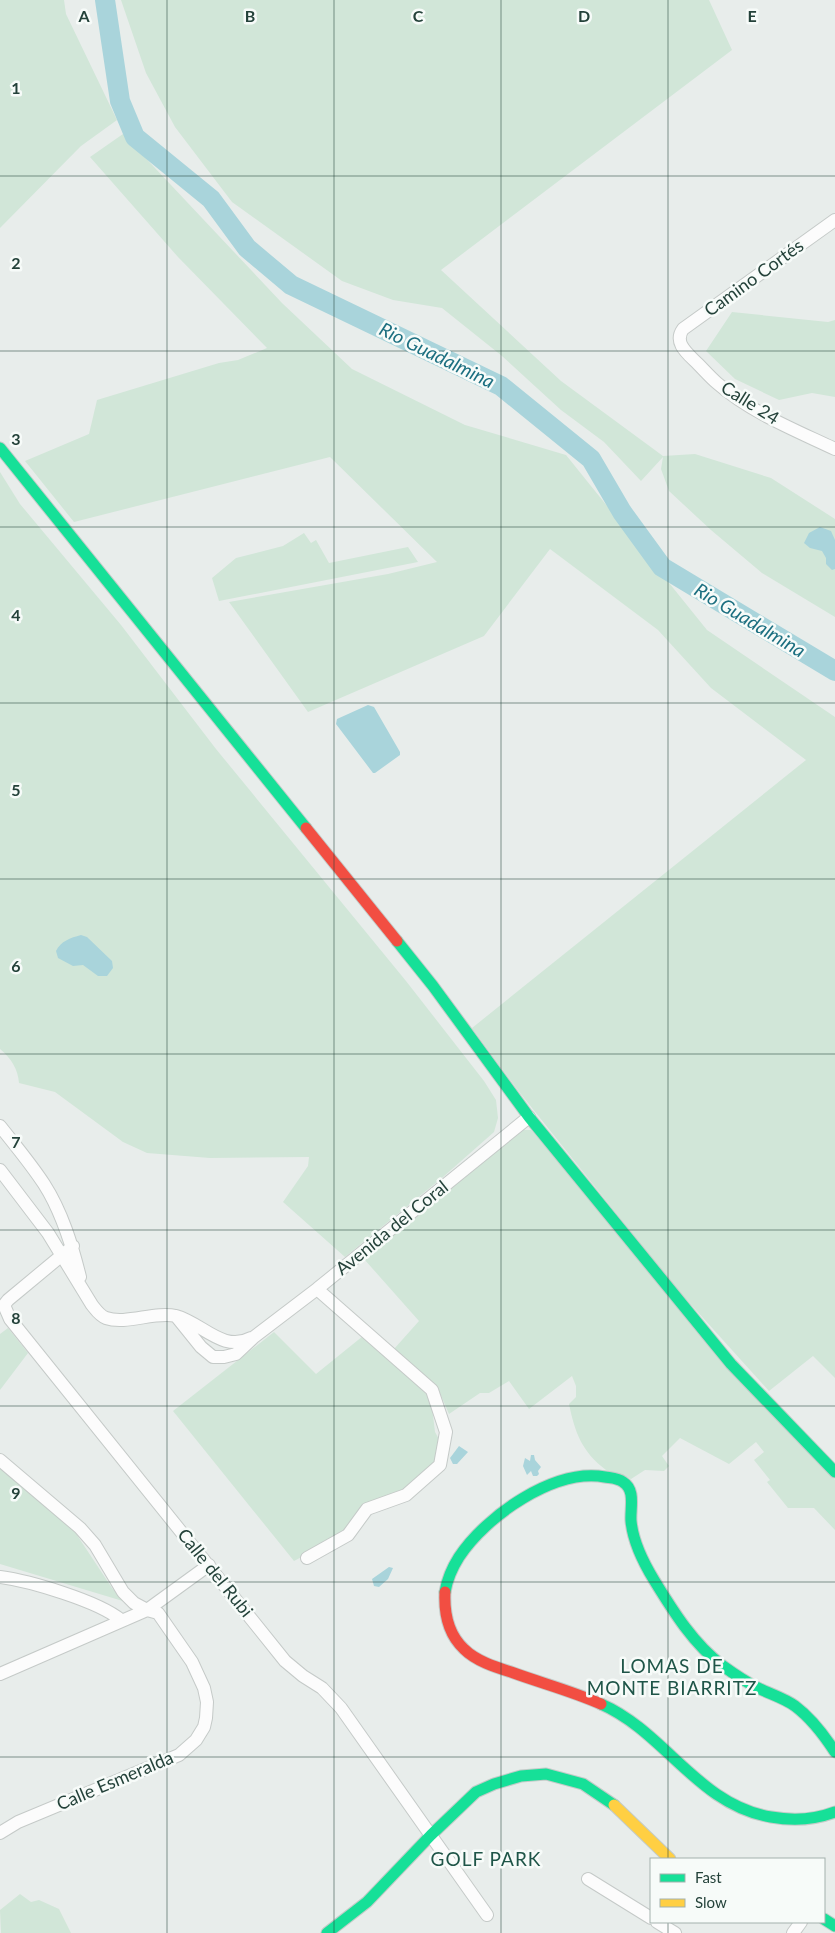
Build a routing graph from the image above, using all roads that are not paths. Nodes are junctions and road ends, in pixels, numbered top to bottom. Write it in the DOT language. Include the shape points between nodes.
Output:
graph roads {
  1 [pos="835,220"];
  2 [pos="679,340"];
  3 [pos="0,448"];
  4 [pos="835,449"];
  5 [pos="529,1117"];
  6 [pos="0,1126"];
  7 [pos="0,1170"];
  8 [pos="73,1246"];
  9 [pos="62,1255"];
  10 [pos="83,1289"];
  11 [pos="317,1289"];
  12 [pos="176,1316"];
  13 [pos="254,1337"];
  14 [pos="0,1460"];
  15 [pos="835,1472"];
  16 [pos="308,1558"];
  17 [pos="209,1565"];
  18 [pos="0,1577"];
  19 [pos="147,1610"];
  20 [pos="121,1620"];
  21 [pos="0,1674"];
  22 [pos="835,1752"];
  23 [pos="835,1812"];
  24 [pos="0,1834"];
  25 [pos="431,1835"];
  26 [pos="669,1858"];
  27 [pos="588,1879"];
  28 [pos="487,1915"];
  29 [pos="650,1917"];
  30 [pos="658,1923"];
  31 [pos="327,1933"];
  32 [pos="675,1933"];
  1 -- 2 [label="street, Camino Cortés" via="764,263 683,329"];
  2 -- 4 [label="street, Calle 24" via="686,352 717,384 752,407"];
  3 -- 5 [label="street" via="433,986"];
  5 -- 11 [label="street, Avenida del Coral"];
  5 -- 15 [label="street" via="731,1364"];
  6 -- 8 [label="street" via="44,1184"];
  7 -- 9 [label="street"];
  8 -- 9 [label="street"];
  8 -- 10 [label="street"];
  9 -- 10 [label="street"];
  9 -- 17 [label="street, Calle del Rubi" via="4,1305 10,1319"];
  10 -- 12 [label="street" via="97,1312 106,1318"];
  11 -- 13 [label="street, Avenida del Coral"];
  11 -- 16 [label="street" via="432,1390 446,1432 440,1465 406,1495 367,1509 348,1535"];
  12 -- 13 [label="street" via="198,1325 220,1340 244,1342"];
  12 -- 13 [label="street, Avenida del Coral" via="212,1357 236,1354"];
  14 -- 19 [label="street, Calle Esmeralda" via="80,1528 124,1592"];
  17 -- 19 [label="street"];
  17 -- 25 [label="street, Calle del Rubi" via="285,1661 322,1688 341,1708"];
  18 -- 20 [label="street" via="23,1580 71,1596"];
  19 -- 20 [label="street"];
  19 -- 24 [label="street, Calle Esmeralda" via="158,1613 199,1674 207,1702 204,1727 196,1740 179,1755 18,1822"];
  20 -- 21 [label="street"];
  22 -- 23 [label="street" via="816,1725 794,1706 725,1668 696,1642 643,1560 635,1542 629,1488 623,1481 586,1474 540,1488 475,1536 448,1575 445,1596 448,1624 461,1646 473,1656 614,1711 636,1724 711,1793 740,1810 767,1818 796,1821"];
  25 -- 26 [label="street" via="476,1792 521,1776 546,1774 582,1784 619,1808"];
  25 -- 28 [label="street, Calle del Rubi"];
  25 -- 31 [label="street" via="367,1902"];
  27 -- 29 [label="street"];
  30 -- 32 [label="street"];
}
